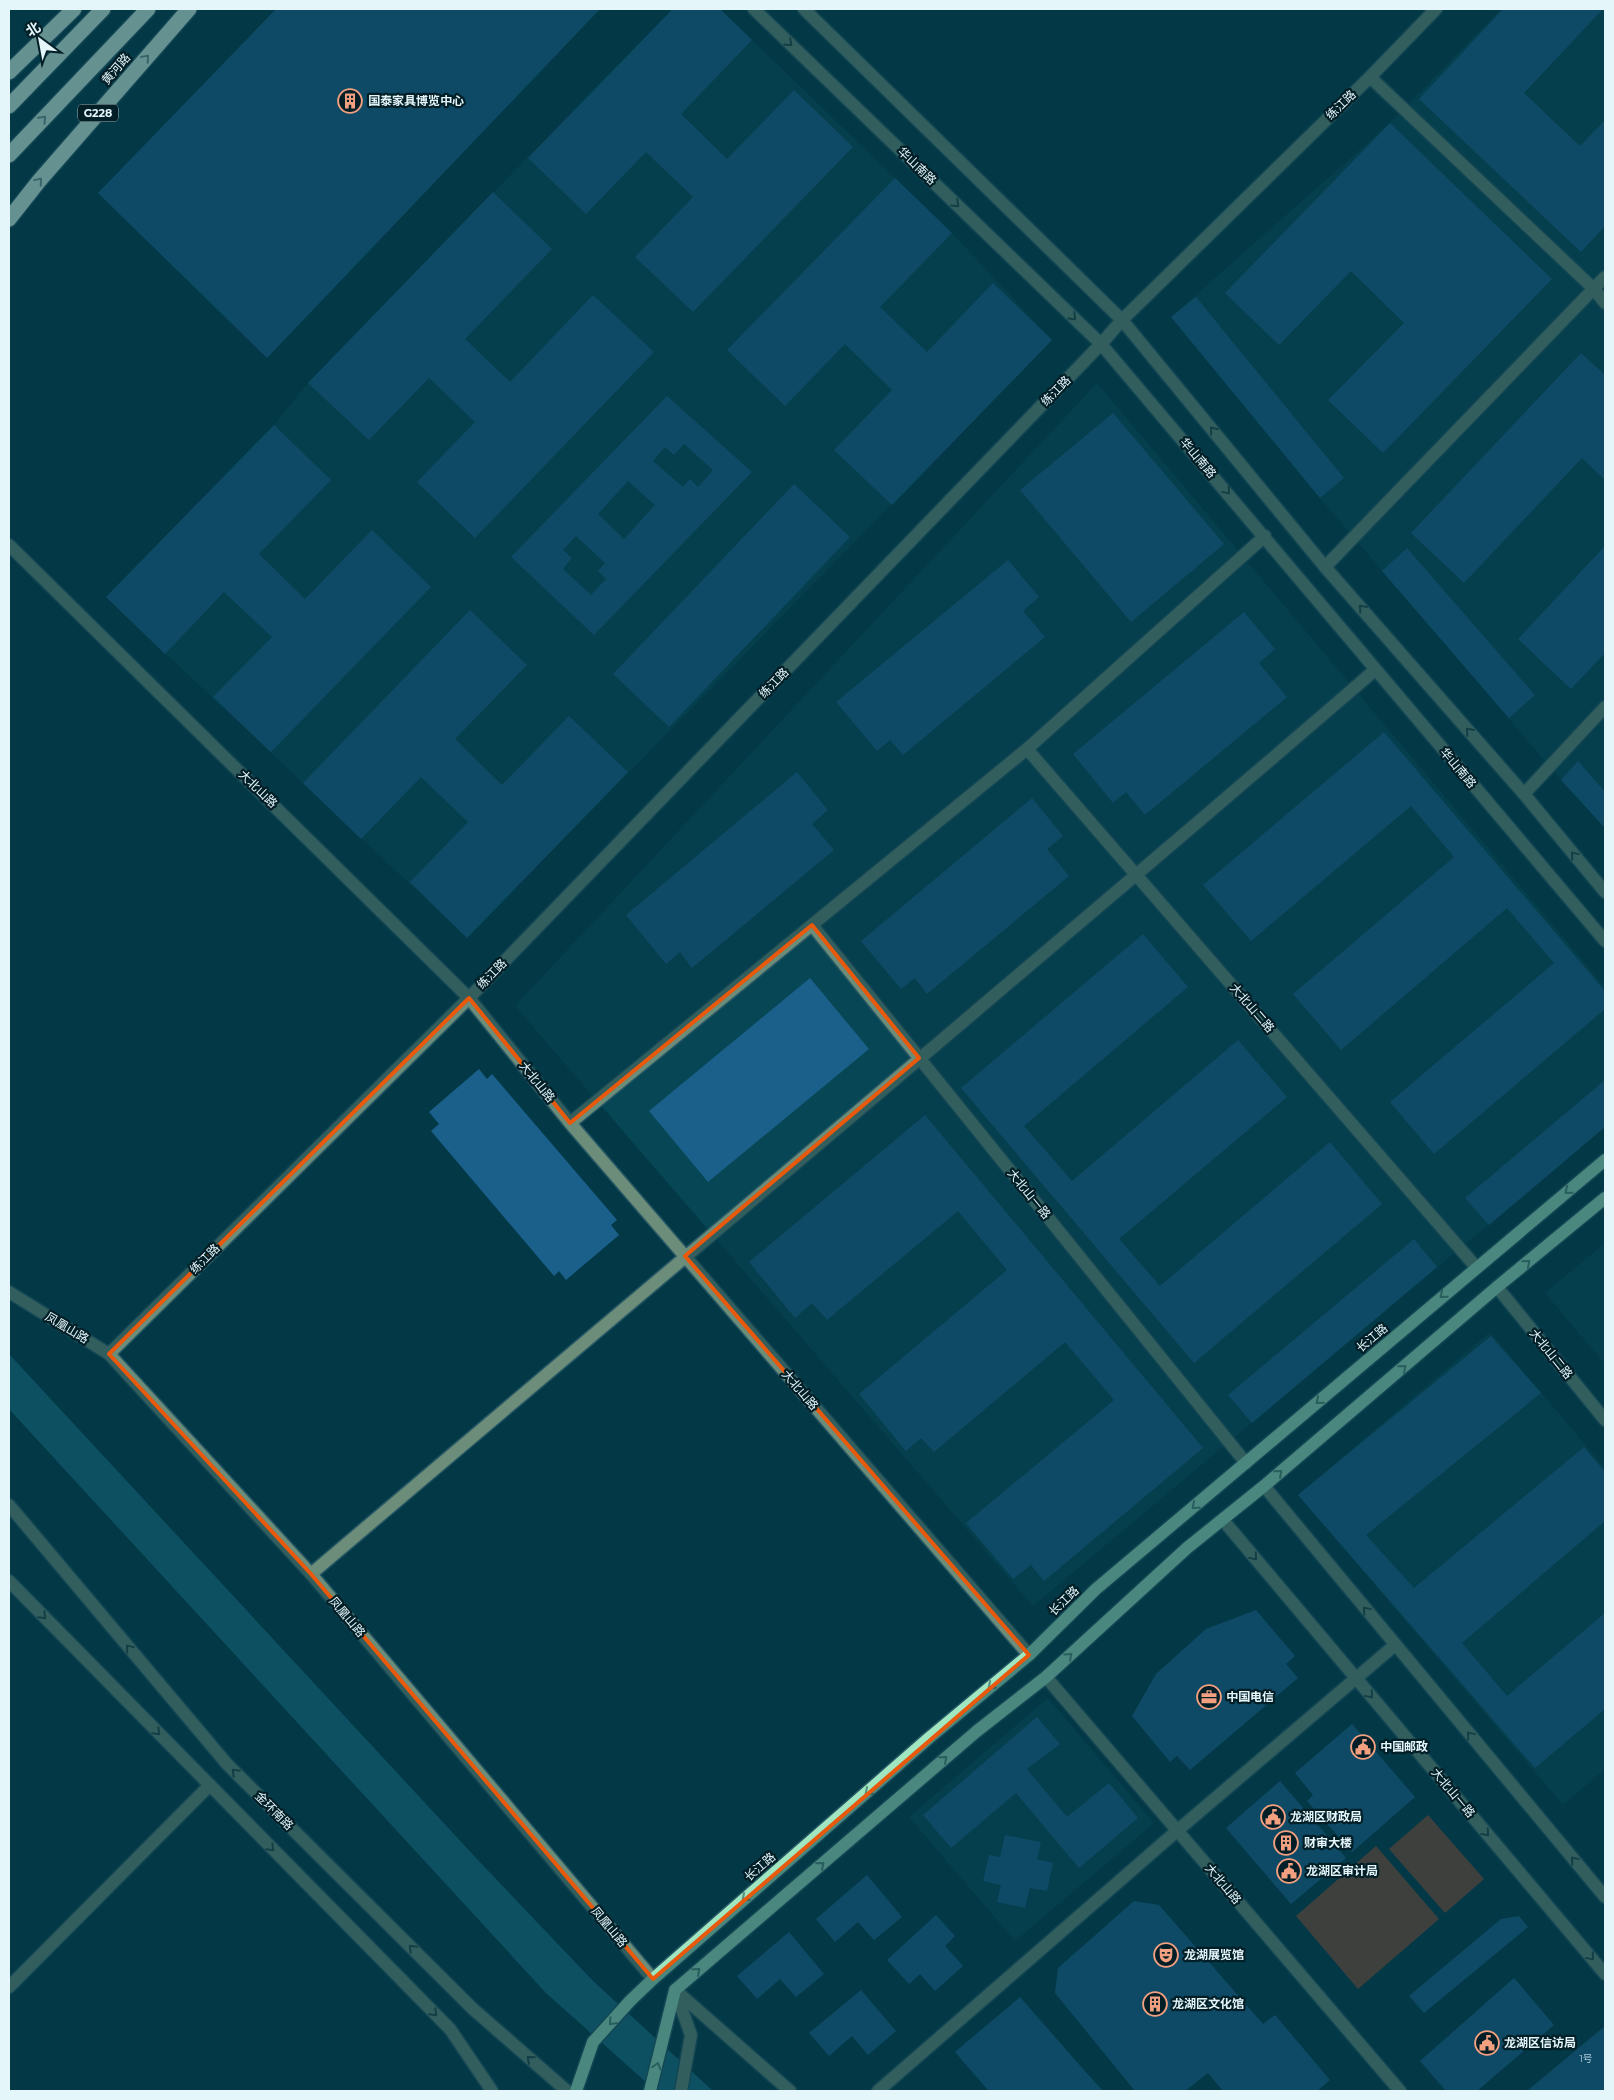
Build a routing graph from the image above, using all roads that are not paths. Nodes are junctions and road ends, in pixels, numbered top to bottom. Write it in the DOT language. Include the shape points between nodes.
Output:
graph roads {
  1 [pos="74,9"];
  2 [pos="103,9"];
  3 [pos="148,9"];
  4 [pos="189,9"];
  5 [pos="754,9"];
  6 [pos="804,9"];
  7 [pos="1436,9"];
  8 [pos="9,72"];
  9 [pos="1370,77"];
  10 [pos="9,106"];
  11 [pos="9,154"];
  12 [pos="9,219"];
  13 [pos="1605,277"];
  14 [pos="1594,289"];
  15 [pos="1605,302"];
  16 [pos="1122,320"];
  17 [pos="1102,344"];
  18 [pos="1265,536"];
  19 [pos="9,545"];
  20 [pos="1325,567"];
  21 [pos="1375,670"];
  22 [pos="1605,707"];
  23 [pos="1027,749"];
  24 [pos="1524,794"];
  25 [pos="1137,876"];
  26 [pos="1605,892"];
  27 [pos="812,925"];
  28 [pos="1605,941"];
  29 [pos="469,998"];
  30 [pos="919,1058"];
  31 [pos="570,1123"];
  32 [pos="1605,1160"];
  33 [pos="1605,1198"];
  34 [pos="685,1256"];
  35 [pos="1476,1266"];
  36 [pos="1497,1287"];
  37 [pos="9,1292"];
  38 [pos="109,1354"];
  39 [pos="1605,1420"];
  40 [pos="1246,1463"];
  41 [pos="1264,1486"];
  42 [pos="9,1505"];
  43 [pos="1223,1520"];
  44 [pos="311,1574"];
  45 [pos="9,1581"];
  46 [pos="1395,1645"];
  47 [pos="1029,1655"];
  48 [pos="1046,1676"];
  49 [pos="1356,1678"];
  50 [pos="210,1785"];
  51 [pos="1178,1830"];
  52 [pos="1605,1897"];
  53 [pos="1605,1974"];
  54 [pos="653,1979"];
  55 [pos="9,1986"];
  56 [pos="675,1990"];
  57 [pos="650,2090"];
  58 [pos="492,2091"];
  59 [pos="567,2091"];
  60 [pos="576,2091"];
  61 [pos="681,2091"];
  62 [pos="790,2091"];
  63 [pos="878,2091"];
  64 [pos="1400,2091"];
  1 -- 8 [label="highway"];
  2 -- 10 [label="highway"];
  11 -- 3 [label="highway, G228, one-way"];
  12 -- 4 [label="highway, 黄河路 / G228, one-way"];
  5 -- 17 [label="street, 华山南路, one-way"];
  6 -- 16 [label="street"];
  7 -- 9 [label="street, 练江路"];
  9 -- 14 [label="street"];
  9 -- 16 [label="street, 练江路"];
  13 -- 14 [label="street"];
  14 -- 15 [label="street"];
  14 -- 20 [label="street"];
  16 -- 17 [label="street, 练江路"];
  20 -- 16 [label="street, one-way"];
  17 -- 18 [label="street, 华山南路, one-way"];
  17 -- 29 [label="street, 练江路"];
  18 -- 21 [label="street, 华山南路"];
  18 -- 23 [label="street"];
  19 -- 29 [label="street, 大北山路"];
  24 -- 20 [label="street, one-way"];
  21 -- 25 [label="street"];
  21 -- 28 [label="street, 华山南路"];
  22 -- 24 [label="street"];
  23 -- 25 [label="street, 大北山二路"];
  23 -- 27 [label="street"];
  26 -- 24 [label="street, one-way"];
  25 -- 30 [label="street"];
  25 -- 35 [label="street, 大北山二路"];
  27 -- 30 [label="street, 大北山一路"];
  27 -- 31 [label="street"];
  29 -- 31 [label="street, 大北山路"];
  29 -- 38 [label="street, 练江路"];
  30 -- 34 [label="street"];
  30 -- 40 [label="street, 大北山一路"];
  31 -- 34 [label="street, 大北山路"];
  32 -- 35 [label="main road, 长江路, one-way"];
  36 -- 33 [label="main road, one-way"];
  34 -- 44 [label="street"];
  34 -- 47 [label="street, 大北山路"];
  35 -- 40 [label="main road, 长江路, one-way"];
  36 -- 39 [label="street, 大北山二路"];
  41 -- 36 [label="main road, one-way"];
  37 -- 38 [label="street, 凤凰山路"];
  38 -- 44 [label="street, 凤凰山路"];
  40 -- 47 [label="main road, 长江路, one-way" via="1096,1589"];
  41 -- 43 [label="main road"];
  46 -- 41 [label="street, one-way"];
  59 -- 42 [label="street, 金环南路, one-way" via="473,2009 227,1764"];
  48 -- 43 [label="main road, one-way" via="1187,1548"];
  43 -- 49 [label="street, 大北山一路, one-way"];
  44 -- 54 [label="street, 凤凰山路"];
  45 -- 50 [label="street, one-way"];
  46 -- 49 [label="street"];
  52 -- 46 [label="street, one-way"];
  47 -- 54 [label="main road, 长江路, one-way"];
  48 -- 51 [label="street, 大北山路"];
  56 -- 48 [label="main road, one-way" via="977,1731"];
  49 -- 51 [label="street"];
  49 -- 53 [label="street, 大北山一路, one-way"];
  50 -- 55 [label="street"];
  50 -- 58 [label="street, one-way" via="450,2029"];
  51 -- 63 [label="street"];
  51 -- 64 [label="street, 大北山路"];
  54 -- 60 [label="main road, 长江路, one-way" via="593,2042"];
  57 -- 56 [label="main road, one-way"];
  56 -- 61 [label="street" via="691,2035"];
  56 -- 62 [label="street"];
}
